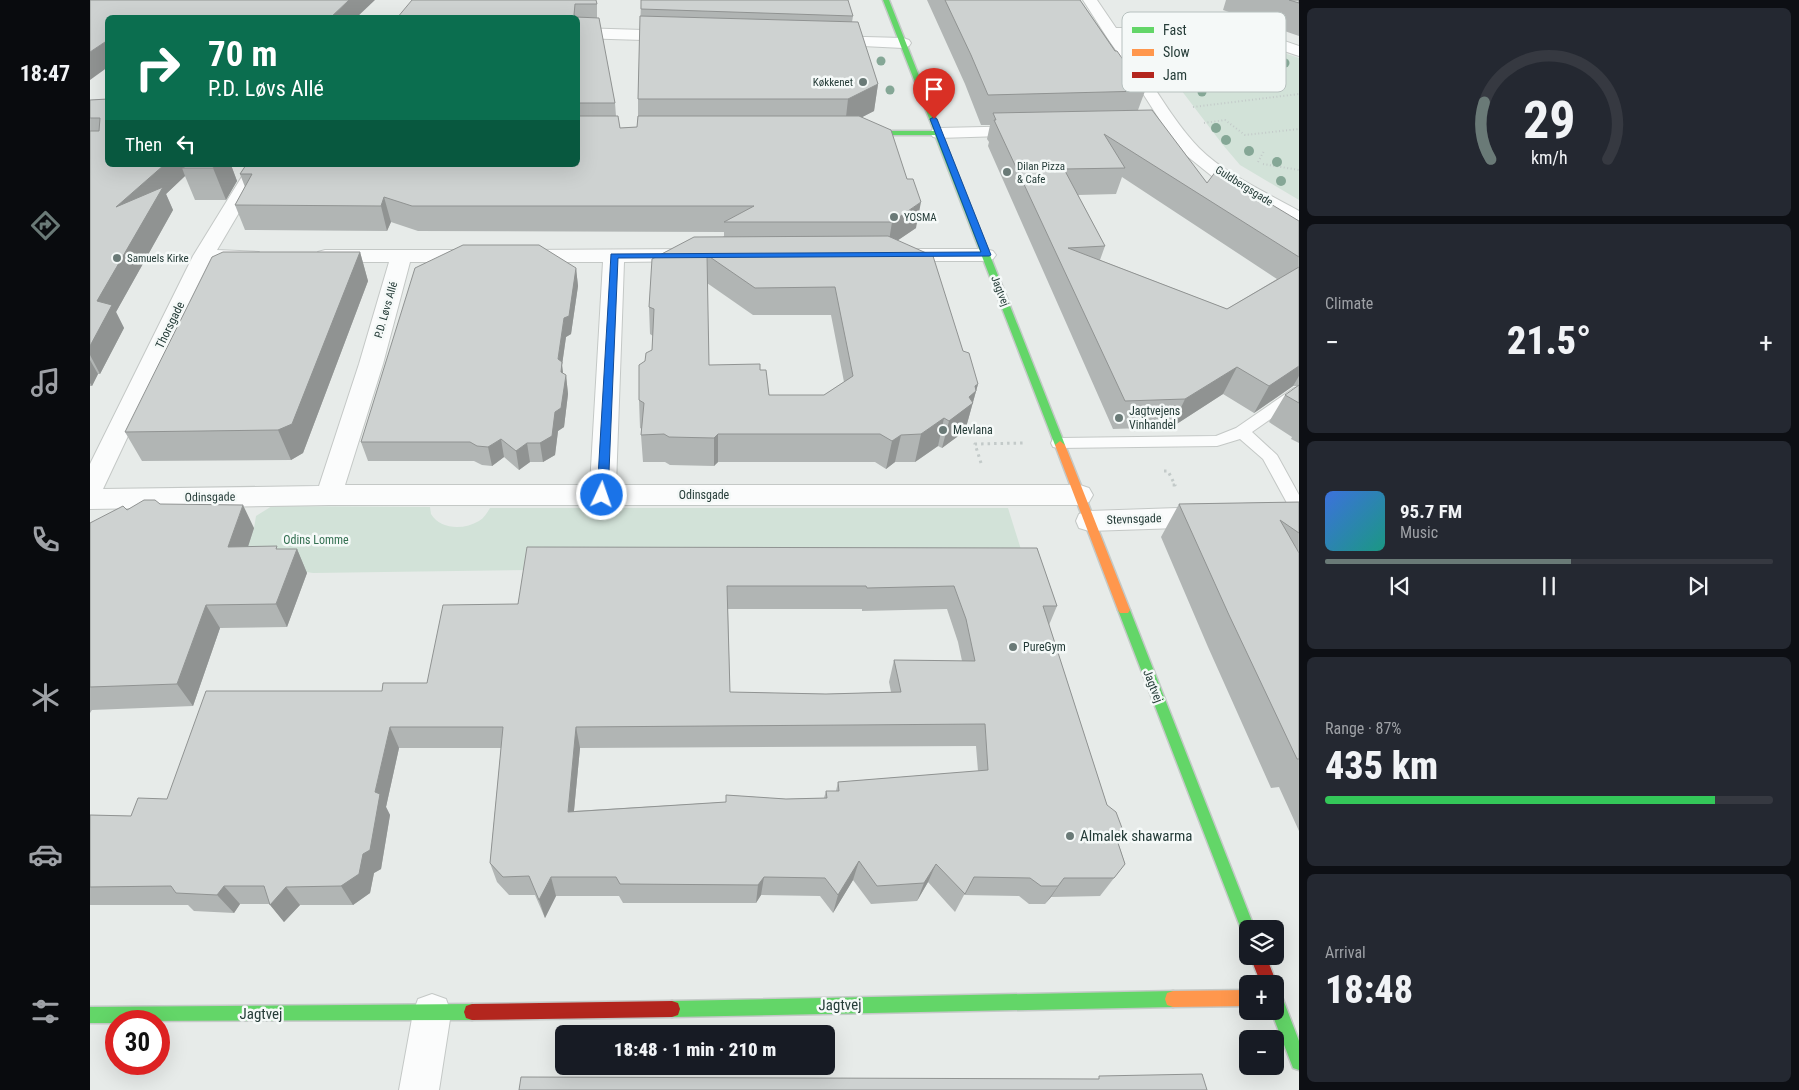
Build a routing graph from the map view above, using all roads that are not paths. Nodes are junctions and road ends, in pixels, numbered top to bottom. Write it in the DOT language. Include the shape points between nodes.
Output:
graph roads {
  1 [pos="886,0"];
  2 [pos="1090,0"];
  3 [pos="580,33"];
  4 [pos="1112,33"];
  5 [pos="1122,33"];
  6 [pos="696,37"];
  7 [pos="814,41"];
  8 [pos="903,43"];
  9 [pos="1286,46"];
  10 [pos="1122,51"];
  11 [pos="1299,51"];
  12 [pos="1145,92"];
  13 [pos="1039,131"];
  14 [pos="844,133"];
  15 [pos="939,133"];
  16 [pos="257,167"];
  17 [pos="1299,219"];
  18 [pos="614,255"];
  19 [pos="712,255"];
  20 [pos="869,255"];
  21 [pos="986,255"];
  22 [pos="204,256"];
  23 [pos="273,256"];
  24 [pos="302,256"];
  25 [pos="402,256"];
  26 [pos="1299,392"];
  27 [pos="1242,432"];
  28 [pos="1059,443"];
  29 [pos="90,490"];
  30 [pos="329,495"];
  31 [pos="602,495"];
  32 [pos="1080,496"];
  33 [pos="90,499"];
  34 [pos="1299,510"];
  35 [pos="1299,515"];
  36 [pos="1270,516"];
  37 [pos="1232,517"];
  38 [pos="1089,521"];
  39 [pos="1244,920"];
  40 [pos="1239,998"];
  41 [pos="432,1013"];
  42 [pos="90,1015"];
  43 [pos="1283,1020"];
  44 [pos="1299,1062"];
  45 [pos="419,1090"];
  1 -- 8 [label="street, Jagtvej"];
  2 -- 4 [label="street, Guldbergsgade"];
  3 -- 6 [label="street"];
  4 -- 5 [label="street"];
  4 -- 10 [label="street, Guldbergsgade"];
  7 -- 8 [label="street"];
  8 -- 15 [label="street, Jagtvej"];
  9 -- 11 [label="street"];
  12 -- 17 [label="street, Guldbergsgade" via="1165,128 1193,152 1225,177"];
  13 -- 15 [label="street"];
  14 -- 15 [label="street"];
  15 -- 21 [label="street, Jagtvej"];
  16 -- 22 [label="street, Thorsgade"];
  18 -- 19 [label="street"];
  18 -- 25 [label="street"];
  18 -- 31 [label="street"];
  20 -- 21 [label="street"];
  21 -- 28 [label="street, Jagtvej"];
  22 -- 23 [label="street"];
  22 -- 29 [label="street, Thorsgade"];
  24 -- 25 [label="street"];
  25 -- 30 [label="street, P.D. Løvs Allé"];
  26 -- 27 [label="lane"];
  27 -- 28 [label="lane" via="1217,441"];
  27 -- 34 [label="lane" via="1269,455"];
  28 -- 32 [label="street, Jagtvej"];
  30 -- 31 [label="street, Odinsgade"];
  30 -- 33 [label="street, Odinsgade"];
  31 -- 32 [label="street, Odinsgade"];
  32 -- 38 [label="street, Jagtvej"];
  35 -- 36 [label="street"];
  37 -- 38 [label="street, Stevnsgade"];
  38 -- 39 [label="street, Jagtvej"];
  40 -- 41 [label="street, Jagtvej"];
  41 -- 42 [label="street, Jagtvej"];
  41 -- 45 [label="street"];
  43 -- 44 [label="street"];
}
